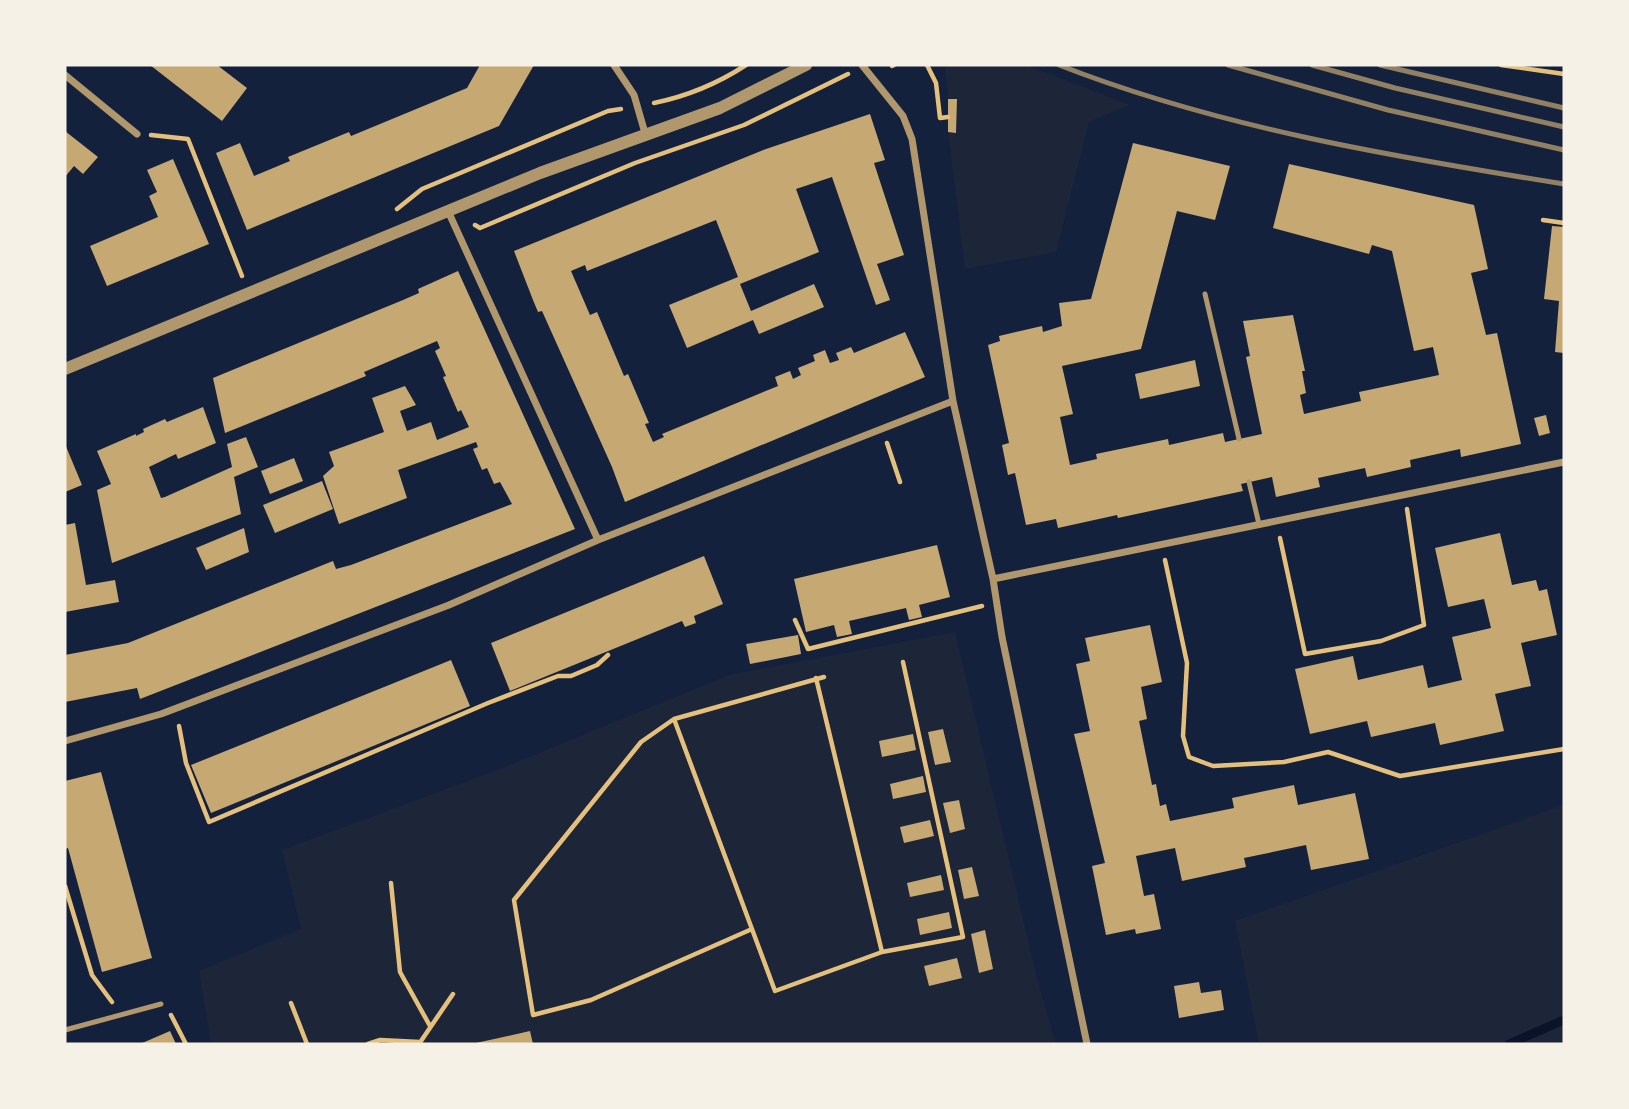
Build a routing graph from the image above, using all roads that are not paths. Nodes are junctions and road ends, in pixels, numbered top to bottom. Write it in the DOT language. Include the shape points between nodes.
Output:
graph roads {
  1 [pos="614,65"];
  2 [pos="806,65"];
  3 [pos="862,65"];
  4 [pos="65,75"];
  5 [pos="645,133"];
  6 [pos="137,134"];
  7 [pos="448,211"];
  8 [pos="1205,295"];
  9 [pos="65,369"];
  10 [pos="953,401"];
  11 [pos="1239,439"];
  12 [pos="1564,461"];
  13 [pos="1249,482"];
  14 [pos="1259,524"];
  15 [pos="598,540"];
  16 [pos="993,579"];
  17 [pos="65,741"];
  18 [pos="161,1004"];
  19 [pos="65,1030"];
  20 [pos="1087,1044"];
  1 -- 5 [label="street" via="637,106"];
  2 -- 5 [label="street" via="746,97"];
  3 -- 10 [label="street" via="903,116 912,139"];
  4 -- 6 [label="street"];
  5 -- 7 [label="street"];
  7 -- 9 [label="street"];
  7 -- 15 [label="street"];
  8 -- 11 [label="lane"];
  10 -- 15 [label="street"];
  10 -- 16 [label="street"];
  12 -- 14 [label="street"];
  13 -- 14 [label="lane"];
  14 -- 16 [label="street"];
  15 -- 17 [label="street" via="449,605 176,708"];
  16 -- 20 [label="street"];
  18 -- 19 [label="lane"];
}
